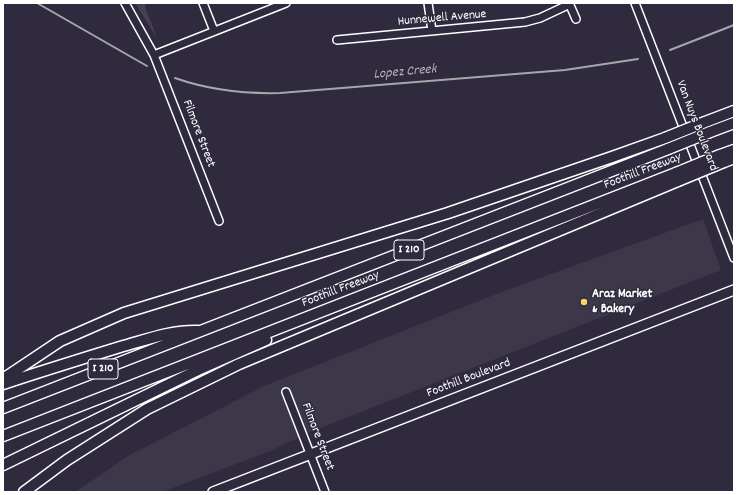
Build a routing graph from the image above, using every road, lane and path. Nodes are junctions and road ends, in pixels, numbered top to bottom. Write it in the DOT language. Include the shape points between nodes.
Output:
graph roads {
  1 [pos="125,3"];
  2 [pos="203,3"];
  3 [pos="286,3"];
  4 [pos="428,3"];
  5 [pos="570,3"];
  6 [pos="635,3"];
  7 [pos="576,19"];
  8 [pos="214,31"];
  9 [pos="432,31"];
  10 [pos="337,40"];
  11 [pos="154,55"];
  12 [pos="734,111"];
  13 [pos="734,123"];
  14 [pos="734,150"];
  15 [pos="734,158"];
  16 [pos="722,159"];
  17 [pos="677,177"];
  18 [pos="219,221"];
  19 [pos="734,258"];
  20 [pos="734,290"];
  21 [pos="362,296"];
  22 [pos="204,330"];
  23 [pos="3,379"];
  24 [pos="3,384"];
  25 [pos="286,392"];
  26 [pos="3,408"];
  27 [pos="3,436"];
  28 [pos="310,455"];
  29 [pos="3,464"];
  30 [pos="24,492"];
  31 [pos="213,492"];
  32 [pos="325,492"];
  1 -- 11 [label="street, Filmore Street"];
  2 -- 8 [label="street"];
  3 -- 8 [label="street"];
  4 -- 9 [label="street"];
  5 -- 7 [label="street"];
  5 -- 9 [label="street, Hunnewell Avenue" via="540,18 525,22"];
  6 -- 19 [label="street, Van Nuys Boulevard"];
  8 -- 11 [label="street"];
  9 -- 10 [label="street, Hunnewell Avenue"];
  11 -- 18 [label="street, Filmore Street"];
  12 -- 23 [label="highway, bridge" via="612,157 448,212 124,313 60,341"];
  13 -- 22 [label="highway, Foothill Freeway / I 210, bridge"];
  14 -- 16 [label="highway, Foothill Freeway / I 210"];
  15 -- 16 [label="highway"];
  16 -- 17 [label="highway, Foothill Freeway / I 210, bridge"];
  17 -- 21 [label="highway, Foothill Freeway / I 210"];
  17 -- 30 [label="highway" via="239,364 147,409 67,460"];
  20 -- 28 [label="main road, Foothill Boulevard"];
  21 -- 27 [label="highway, Foothill Freeway / I 210"];
  21 -- 29 [label="highway" via="198,370"];
  22 -- 24 [label="highway" via="180,330"];
  22 -- 26 [label="highway, Foothill Freeway / I 210"];
  25 -- 28 [label="street, Filmore Street"];
  28 -- 31 [label="main road, Foothill Boulevard"];
  28 -- 32 [label="street, Filmore Street"];
}
